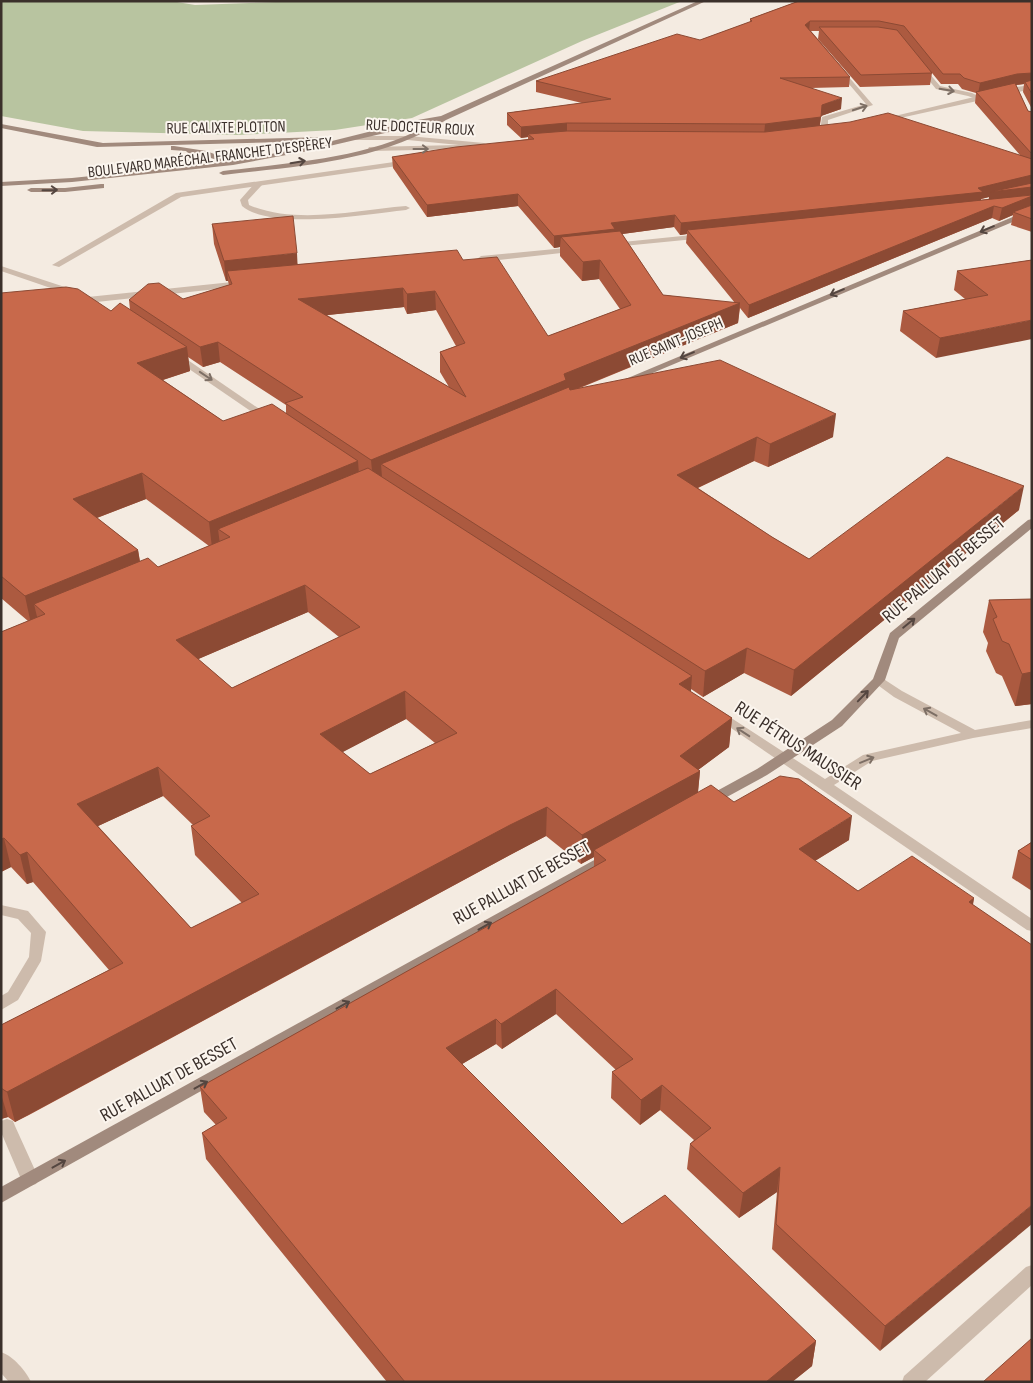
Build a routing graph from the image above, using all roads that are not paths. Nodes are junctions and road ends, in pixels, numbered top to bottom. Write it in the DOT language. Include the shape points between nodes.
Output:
graph roads {
  1 [pos="703,1"];
  2 [pos="916,60"];
  3 [pos="833,63"];
  4 [pos="1032,87"];
  5 [pos="1016,89"];
  6 [pos="1020,97"];
  7 [pos="979,98"];
  8 [pos="444,118"];
  9 [pos="876,122"];
  10 [pos="1,126"];
  11 [pos="815,132"];
  12 [pos="355,138"];
  13 [pos="408,138"];
  14 [pos="97,145"];
  15 [pos="484,145"];
  16 [pos="493,145"];
  17 [pos="188,149"];
  18 [pos="372,149"];
  19 [pos="444,157"];
  20 [pos="414,161"];
  21 [pos="233,163"];
  22 [pos="267,167"];
  23 [pos="190,168"];
  24 [pos="175,178"];
  25 [pos="1,184"];
  26 [pos="258,185"];
  27 [pos="106,186"];
  28 [pos="1,188"];
  29 [pos="1032,203"];
  30 [pos="1022,204"];
  31 [pos="406,208"];
  32 [pos="1032,210"];
  33 [pos="715,235"];
  34 [pos="607,246"];
  35 [pos="588,248"];
  36 [pos="470,260"];
  37 [pos="56,265"];
  38 [pos="1,268"];
  39 [pos="254,283"];
  40 [pos="93,300"];
  41 [pos="65,302"];
  42 [pos="108,310"];
  43 [pos="164,348"];
  44 [pos="615,385"];
  45 [pos="279,425"];
  46 [pos="1032,522"];
  47 [pos="879,680"];
  48 [pos="707,708"];
  49 [pos="1032,724"];
  50 [pos="973,734"];
  51 [pos="784,758"];
  52 [pos="825,785"];
  53 [pos="692,811"];
  54 [pos="623,849"];
  55 [pos="1,910"];
  56 [pos="1032,926"];
  57 [pos="1,1004"];
  58 [pos="7,1126"];
  59 [pos="30,1180"];
  60 [pos="1,1196"];
  61 [pos="1032,1273"];
  62 [pos="1,1360"];
  63 [pos="22,1382"];
  64 [pos="911,1382"];
  1 -- 8 [label="main road, BOULEVARD MARÉCHAL FRANCHET D'ESPÈREY"];
  2 -- 7 [label="street, one-way" via="938,88"];
  11 -- 3 [label="street, one-way" via="828,131 825,119 870,105"];
  4 -- 5 [label="street"];
  5 -- 6 [label="street"];
  5 -- 7 [label="street"];
  7 -- 9 [label="street"];
  8 -- 12 [label="main road, BOULEVARD MARÉCHAL FRANCHET D'ESPÈREY"];
  8 -- 13 [label="main road, BOULEVARD MARÉCHAL FRANCHET D'ESPÈREY" via="431,129"];
  10 -- 14 [label="main road, RUE CALIXTE PLOTTON"];
  12 -- 13 [label="street, RUE DOCTEUR ROUX"];
  12 -- 14 [label="main road, RUE CALIXTE PLOTTON"];
  12 -- 21 [label="main road, BOULEVARD MARÉCHAL FRANCHET D'ESPÈREY"];
  13 -- 15 [label="street, RUE DOCTEUR ROUX"];
  13 -- 18 [label="main road, BOULEVARD MARÉCHAL FRANCHET D'ESPÈREY"];
  14 -- 17 [label="main road, RUE CALIXTE PLOTTON"];
  15 -- 16 [label="street, RUE DOCTEUR ROUX"];
  18 -- 15 [label="street, RUE DOCTEUR ROUX, one-way"];
  15 -- 19 [label="street"];
  17 -- 21 [label="main road, RUE CALIXTE PLOTTON"];
  17 -- 23 [label="main road, RUE CALIXTE PLOTTON" via="193,154"];
  22 -- 18 [label="main road, BOULEVARD MARÉCHAL FRANCHET D'ESPÈREY, one-way"];
  20 -- 26 [label="street"];
  21 -- 22 [label="main road, RUE CALIXTE PLOTTON"];
  21 -- 23 [label="main road, BOULEVARD MARÉCHAL FRANCHET D'ESPÈREY"];
  22 -- 24 [label="main road, BOULEVARD MARÉCHAL FRANCHET D'ESPÈREY"];
  23 -- 25 [label="main road, BOULEVARD MARÉCHAL FRANCHET D'ESPÈREY"];
  26 -- 31 [label="street" via="244,200 246,206 266,215 298,217"];
  26 -- 37 [label="street" via="180,195"];
  28 -- 27 [label="main road, BOULEVARD MARÉCHAL FRANCHET D'ESPÈREY, one-way" via="14,191"];
  29 -- 30 [label="street"];
  32 -- 44 [label="main road, RUE SAINT-JOSEPH, one-way"];
  33 -- 34 [label="street"];
  35 -- 36 [label="street"];
  38 -- 40 [label="street"];
  39 -- 40 [label="street"];
  40 -- 41 [label="street"];
  40 -- 42 [label="street"];
  43 -- 45 [label="street, one-way"];
  47 -- 46 [label="main road, RUE PALLUAT DE BESSET, one-way" via="894,636"];
  50 -- 47 [label="street, one-way" via="898,694"];
  51 -- 47 [label="main road, RUE PALLUAT DE BESSET, one-way" via="837,723"];
  51 -- 48 [label="street, RUE PÉTRUS MAUSSIER, one-way"];
  49 -- 50 [label="street"];
  52 -- 50 [label="street, one-way" via="868,758"];
  51 -- 52 [label="street, RUE PÉTRUS MAUSSIER"];
  51 -- 53 [label="main road, RUE PALLUAT DE BESSET"];
  52 -- 56 [label="street, RUE PÉTRUS MAUSSIER"];
  59 -- 54 [label="main road, RUE PALLUAT DE BESSET, one-way"];
  55 -- 57 [label="street" via="23,915 40,932 36,957 13,996"];
  58 -- 59 [label="street"];
  59 -- 60 [label="main road, RUE PALLUAT DE BESSET"];
  61 -- 64 [label="street"];
  62 -- 63 [label="street"];
}
